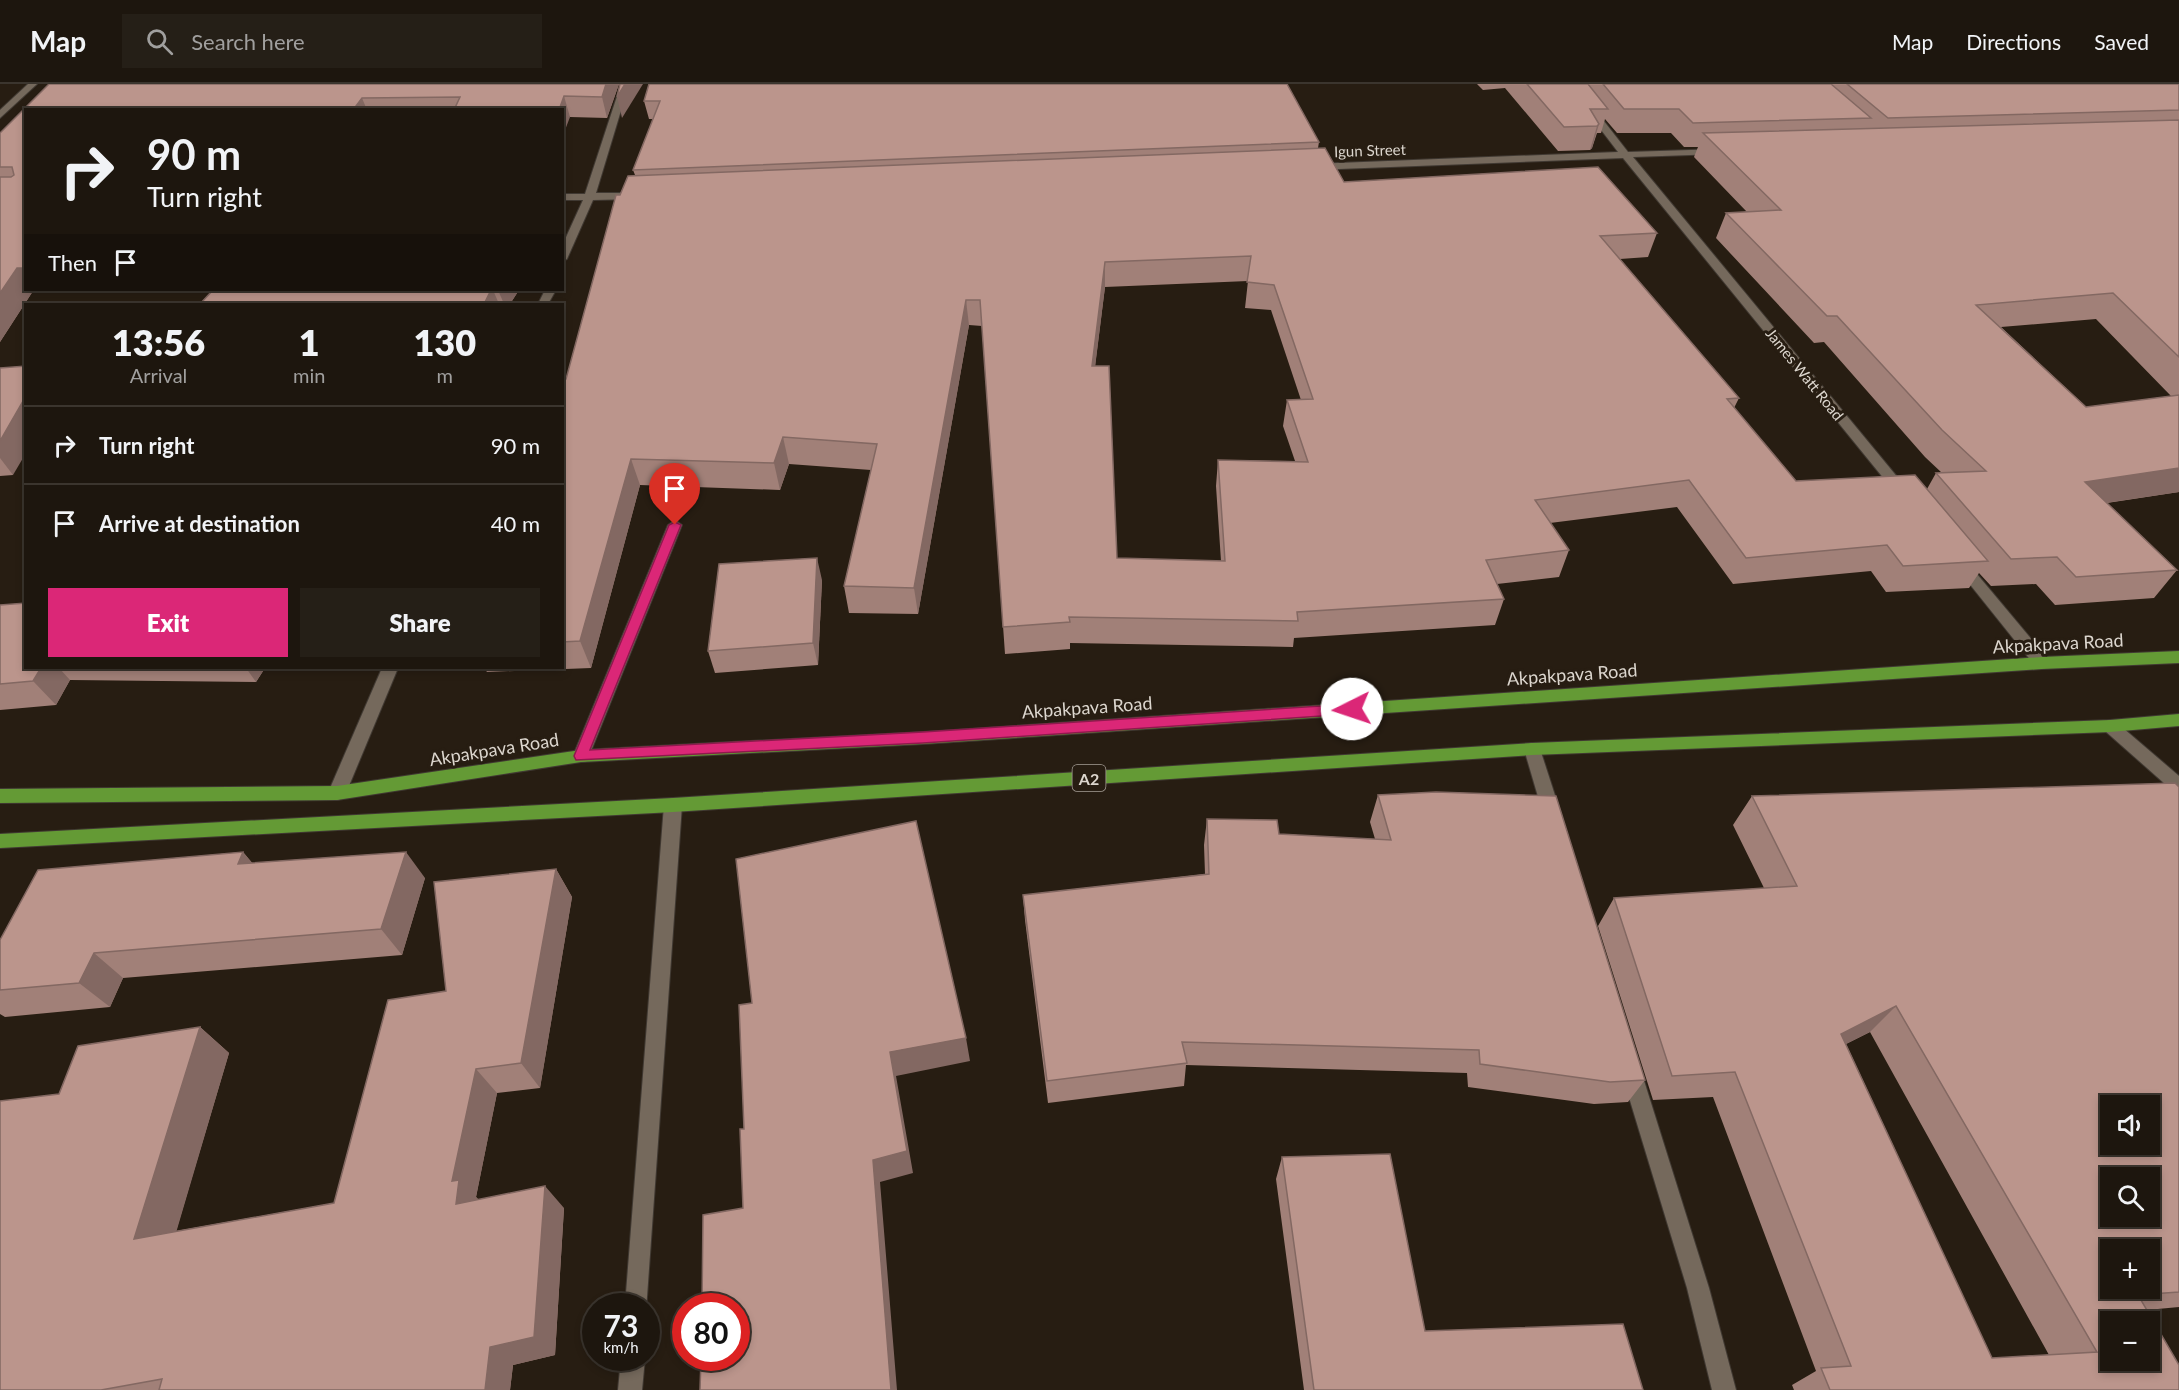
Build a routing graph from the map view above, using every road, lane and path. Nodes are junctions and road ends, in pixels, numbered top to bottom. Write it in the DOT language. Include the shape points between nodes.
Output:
graph roads {
  1 [pos="33,84"];
  2 [pos="625,84"];
  3 [pos="1570,84"];
  4 [pos="0,115"];
  5 [pos="1732,151"];
  6 [pos="1625,154"];
  7 [pos="1303,167"];
  8 [pos="648,195"];
  9 [pos="564,197"];
  10 [pos="589,198"];
  11 [pos="564,254"];
  12 [pos="1913,505"];
  13 [pos="675,525"];
  14 [pos="1951,552"];
  15 [pos="2179,657"];
  16 [pos="2042,663"];
  17 [pos="390,669"];
  18 [pos="2179,720"];
  19 [pos="2110,726"];
  20 [pos="1532,749"];
  21 [pos="581,756"];
  22 [pos="2179,786"];
  23 [pos="338,793"];
  24 [pos="0,796"];
  25 [pos="673,805"];
  26 [pos="0,841"];
  27 [pos="1560,841"];
  28 [pos="1624,1047"];
  29 [pos="637,1293"];
  30 [pos="632,1371"];
  31 [pos="630,1390"];
  32 [pos="1724,1390"];
  1 -- 4 [label="street"];
  2 -- 10 [label="street"];
  3 -- 6 [label="street, James Watt Road"];
  5 -- 6 [label="street, Igun Street"];
  6 -- 7 [label="street, Igun Street"];
  6 -- 12 [label="street, James Watt Road"];
  8 -- 10 [label="street"];
  9 -- 10 [label="street"];
  10 -- 11 [label="street"];
  13 -- 21 [label="street"];
  14 -- 16 [label="street"];
  15 -- 16 [label="highway, Akpakpava Road"];
  16 -- 21 [label="highway, Akpakpava Road" via="947,736"];
  17 -- 23 [label="street"];
  18 -- 19 [label="highway, A2"];
  19 -- 20 [label="highway, A2"];
  19 -- 22 [label="street"];
  20 -- 25 [label="highway, A2"];
  20 -- 27 [label="street"];
  21 -- 23 [label="highway, Akpakpava Road"];
  23 -- 24 [label="highway, Akpakpava Road"];
  25 -- 26 [label="highway, A2"];
  25 -- 29 [label="street"];
  28 -- 32 [label="street" via="1698,1288"];
  30 -- 31 [label="street"];
}
